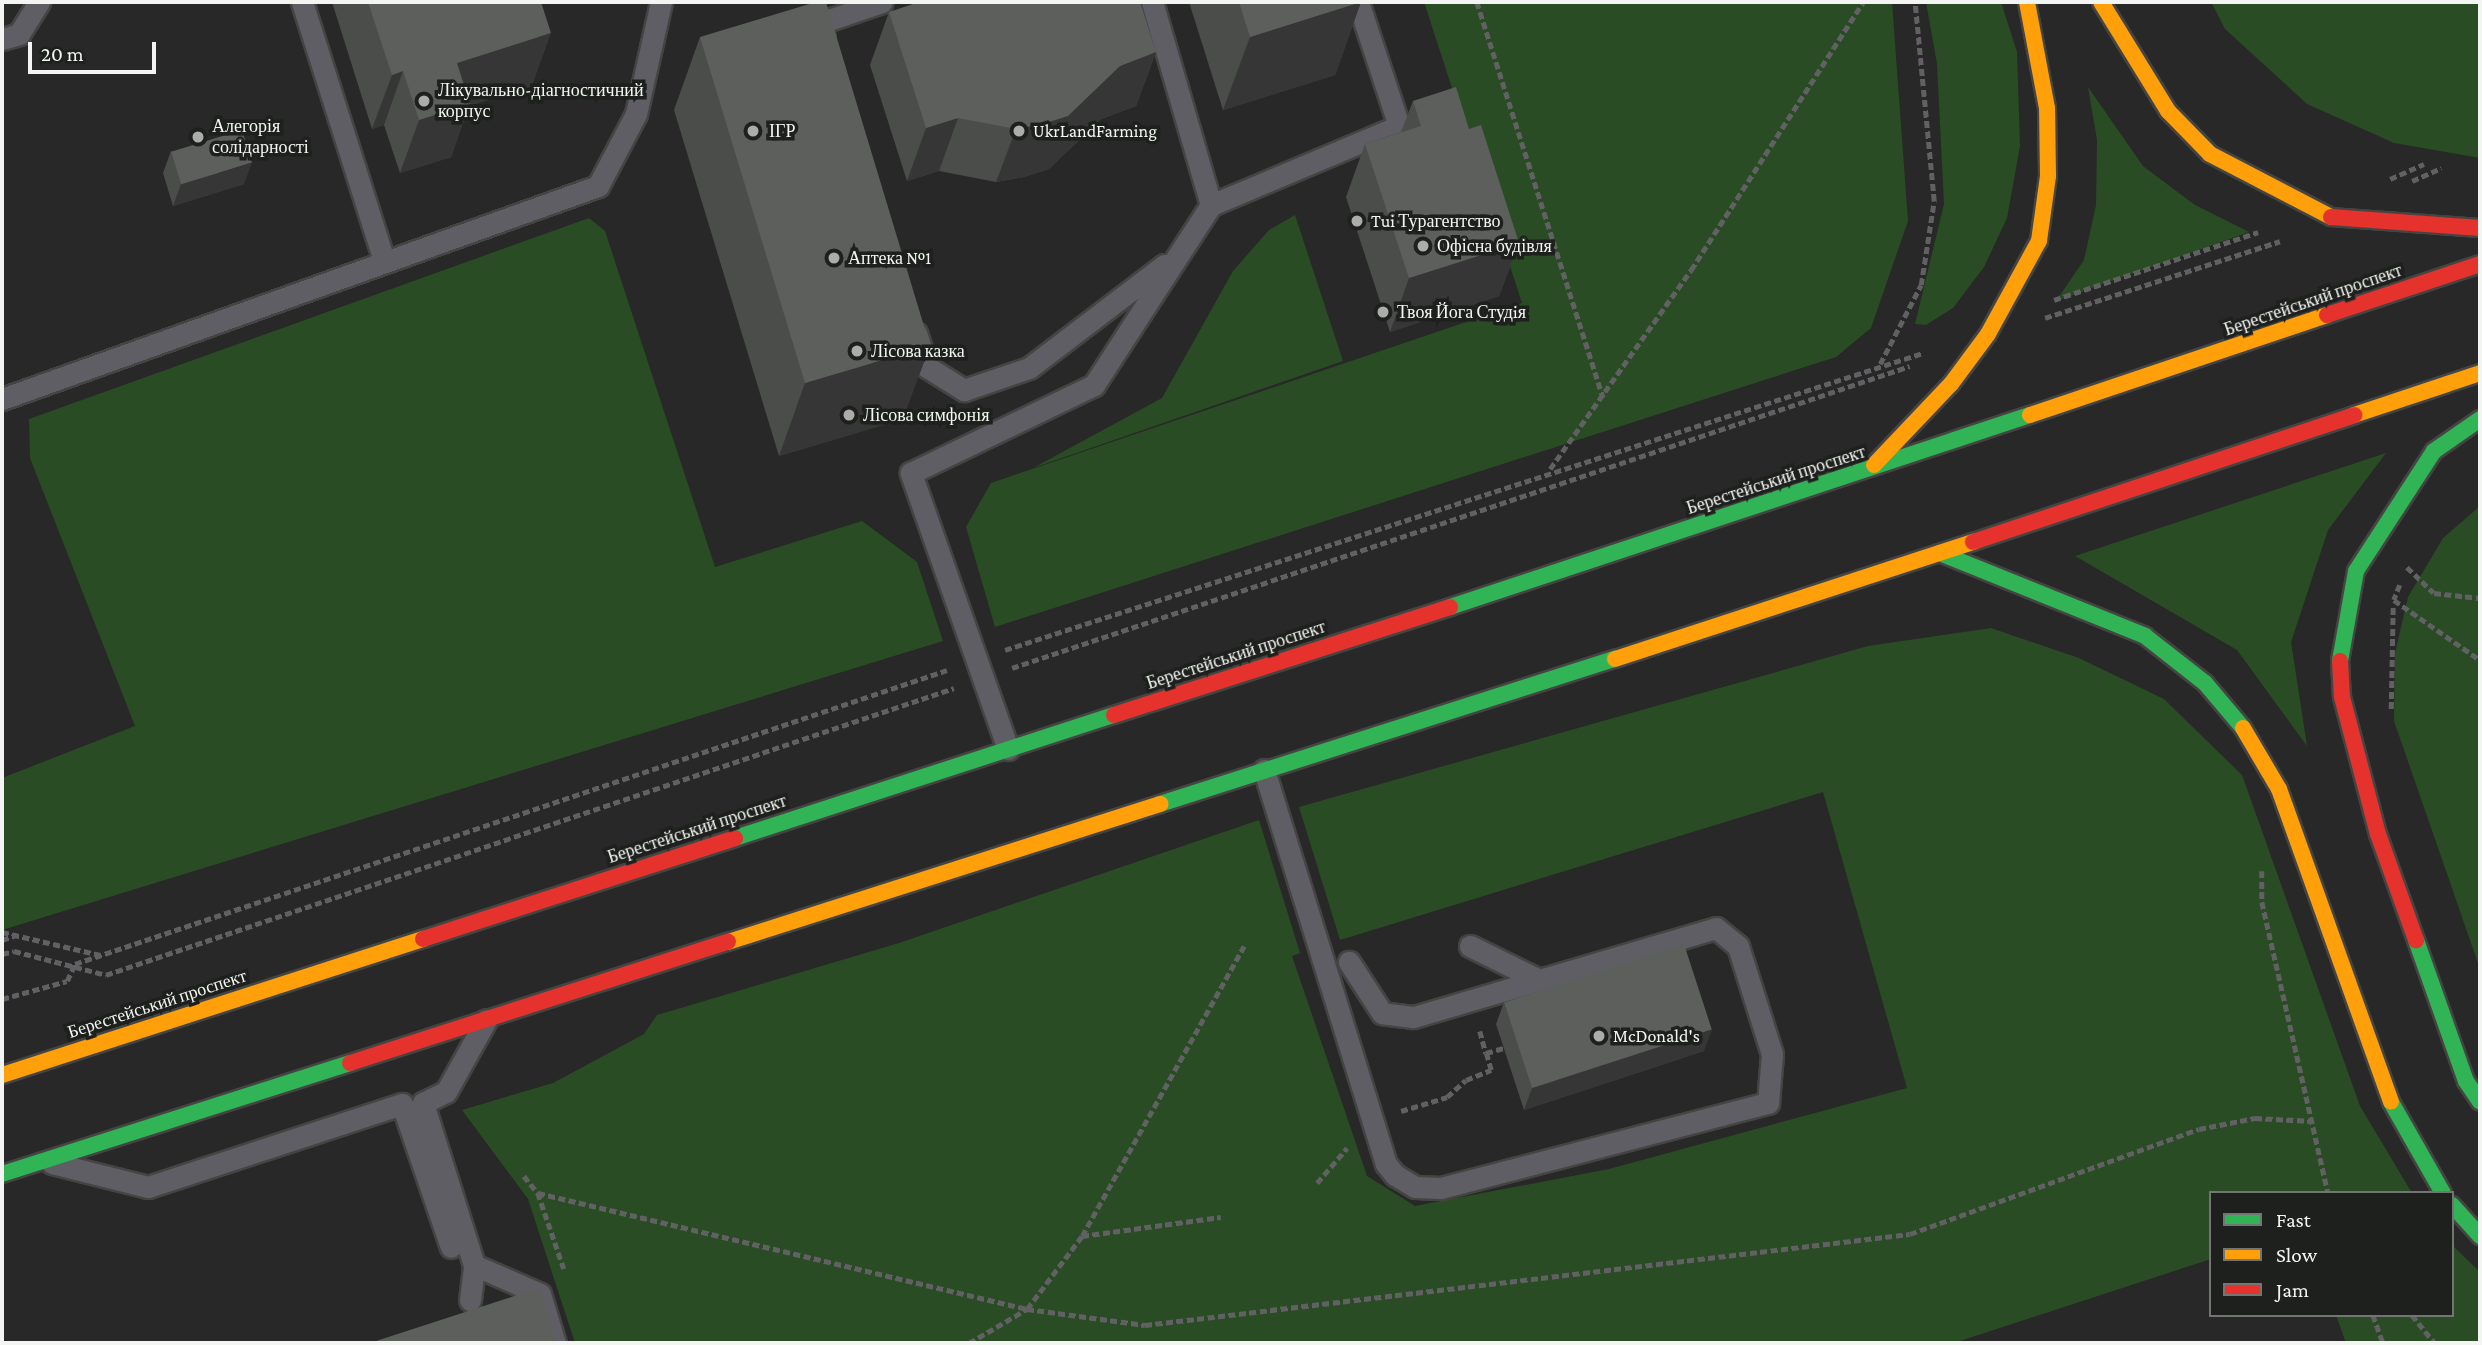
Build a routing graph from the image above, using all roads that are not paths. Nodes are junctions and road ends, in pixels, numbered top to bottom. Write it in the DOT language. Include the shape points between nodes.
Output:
graph roads {
  1 [pos="39,2"];
  2 [pos="302,2"];
  3 [pos="661,2"];
  4 [pos="882,2"];
  5 [pos="1152,2"];
  6 [pos="1358,2"];
  7 [pos="2027,2"];
  8 [pos="2101,2"];
  9 [pos="2,39"];
  10 [pos="830,57"];
  11 [pos="1211,205"];
  12 [pos="2480,228"];
  13 [pos="1175,257"];
  14 [pos="384,260"];
  15 [pos="2480,264"];
  16 [pos="911,316"];
  17 [pos="2480,373"];
  18 [pos="2,399"];
  19 [pos="2480,419"];
  20 [pos="1870,469"];
  21 [pos="1940,553"];
  22 [pos="1008,749"];
  23 [pos="1264,770"];
  24 [pos="1470,946"];
  25 [pos="1349,962"];
  26 [pos="1539,980"];
  27 [pos="487,1018"];
  28 [pos="2,1075"];
  29 [pos="2480,1102"];
  30 [pos="43,1161"];
  31 [pos="2,1174"];
  32 [pos="2442,1191"];
  33 [pos="2454,1207"];
  34 [pos="2480,1236"];
  35 [pos="452,1247"];
  36 [pos="474,1265"];
  37 [pos="470,1300"];
  38 [pos="555,1343"];
  1 -- 9 [label="lane" via="19,34"];
  2 -- 14 [label="lane"];
  3 -- 14 [label="lane" via="636,114 598,186"];
  4 -- 10 [label="lane" via="820,23"];
  5 -- 11 [label="lane"];
  6 -- 11 [label="lane" via="1399,126"];
  7 -- 20 [label="main road" via="2047,108 2048,176 2039,241 1988,334 1951,384"];
  8 -- 12 [label="main road" via="2168,111 2210,154 2271,191 2333,218"];
  11 -- 13 [label="lane"];
  13 -- 16 [label="lane" via="1029,368 964,390 927,367"];
  13 -- 22 [label="lane" via="1094,385 911,473"];
  14 -- 18 [label="lane"];
  15 -- 20 [label="main road, Берестейський проспект"];
  17 -- 21 [label="main road"];
  19 -- 29 [label="main road" via="2434,451 2363,560 2339,640 2342,697 2378,834 2466,1081"];
  20 -- 22 [label="main road, Берестейський проспект"];
  21 -- 23 [label="main road"];
  21 -- 32 [label="main road" via="2145,636 2205,683 2244,729 2284,801 2384,1090"];
  22 -- 28 [label="main road, Берестейський проспект"];
  23 -- 26 [label="lane" via="1386,1164 1415,1187 1441,1188 1768,1103 1772,1054 1734,937 1716,928 1700,929"];
  23 -- 27 [label="main road"];
  24 -- 26 [label="lane"];
  25 -- 26 [label="lane" via="1382,1013 1413,1017"];
  27 -- 30 [label="main road"];
  27 -- 36 [label="lane" via="446,1092 423,1102"];
  30 -- 31 [label="main road"];
  30 -- 35 [label="lane" via="148,1186 402,1104"];
  33 -- 34 [label="main road"];
  36 -- 37 [label="lane"];
  36 -- 38 [label="lane" via="540,1294"];
}
